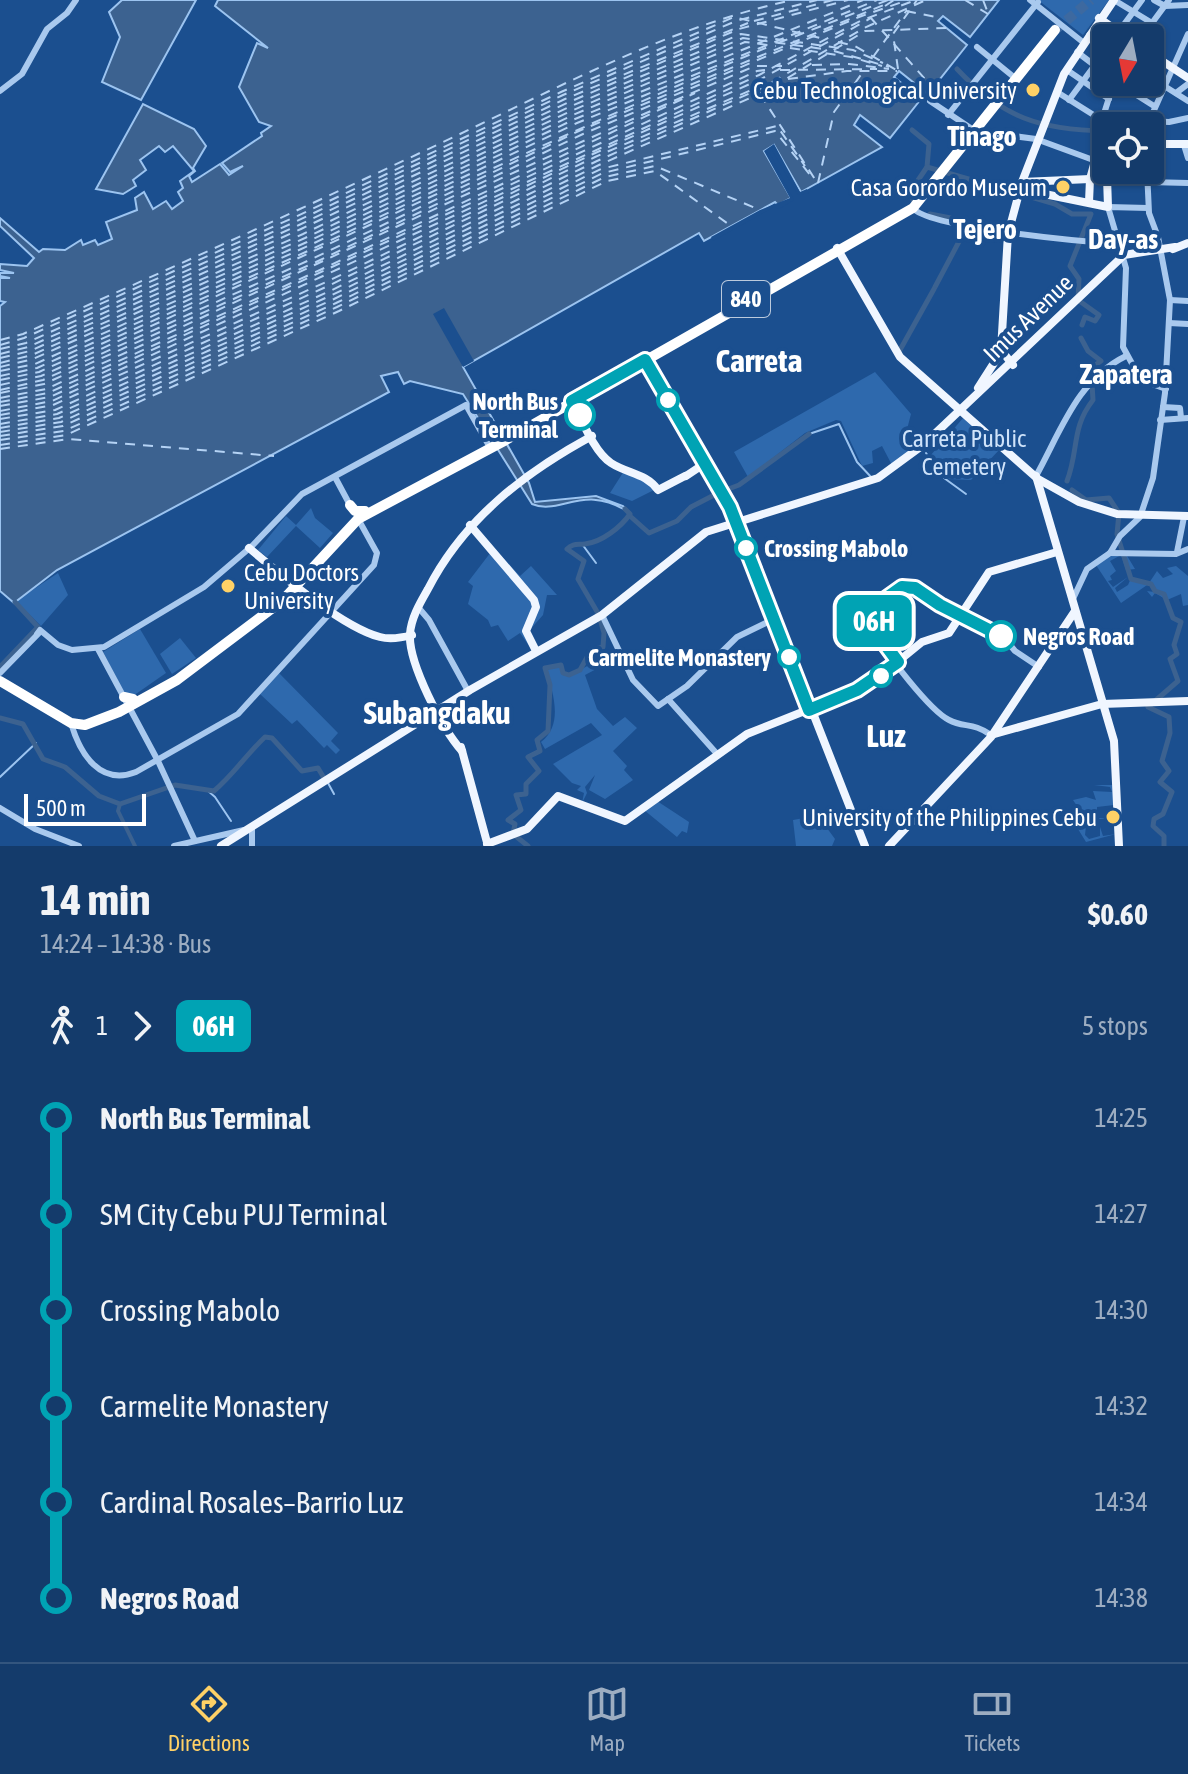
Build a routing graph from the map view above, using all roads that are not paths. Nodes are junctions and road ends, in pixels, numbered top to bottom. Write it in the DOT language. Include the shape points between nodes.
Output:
graph roads {
  1 [pos="76,0"];
  2 [pos="1113,0"];
  3 [pos="1142,0"];
  4 [pos="1154,0"];
  5 [pos="1034,2"];
  6 [pos="1168,3"];
  7 [pos="1188,5"];
  8 [pos="1134,12"];
  9 [pos="1099,19"];
  10 [pos="1152,23"];
  11 [pos="1058,24"];
  12 [pos="1105,24"];
  13 [pos="1123,24"];
  14 [pos="1188,34"];
  15 [pos="1084,42"];
  16 [pos="1186,43"];
  17 [pos="1092,44"];
  18 [pos="977,47"];
  19 [pos="992,59"];
  20 [pos="1092,59"];
  21 [pos="1164,62"];
  22 [pos="1173,68"];
  23 [pos="1092,69"];
  24 [pos="1067,70"];
  25 [pos="1018,76"];
  26 [pos="1188,79"];
  27 [pos="1083,81"];
  28 [pos="1164,86"];
  29 [pos="0,91"];
  30 [pos="1057,92"];
  31 [pos="1176,93"];
  32 [pos="1110,96"];
  33 [pos="1138,96"];
  34 [pos="1159,96"];
  35 [pos="1109,99"];
  36 [pos="1069,100"];
  37 [pos="930,101"];
  38 [pos="1188,101"];
  39 [pos="1154,106"];
  40 [pos="1105,112"];
  41 [pos="1152,112"];
  42 [pos="1092,114"];
  43 [pos="948,115"];
  44 [pos="1188,118"];
  45 [pos="1164,122"];
  46 [pos="976,131"];
  47 [pos="1038,139"];
  48 [pos="1092,142"];
  49 [pos="1164,144"];
  50 [pos="1186,145"];
  51 [pos="1188,158"];
  52 [pos="1092,173"];
  53 [pos="1090,179"];
  54 [pos="1164,182"];
  55 [pos="1188,183"];
  56 [pos="1107,184"];
  57 [pos="1148,184"];
  58 [pos="1020,190"];
  59 [pos="1089,202"];
  60 [pos="914,206"];
  61 [pos="1108,207"];
  62 [pos="1148,208"];
  63 [pos="1008,232"];
  64 [pos="1188,243"];
  65 [pos="839,250"];
  66 [pos="1159,253"];
  67 [pos="1123,255"];
  68 [pos="1170,300"];
  69 [pos="1188,301"];
  70 [pos="1169,323"];
  71 [pos="1188,324"];
  72 [pos="1000,352"];
  73 [pos="1126,356"];
  74 [pos="646,358"];
  75 [pos="1012,365"];
  76 [pos="1166,389"];
  77 [pos="572,399"];
  78 [pos="963,407"];
  79 [pos="1163,407"];
  80 [pos="1185,418"];
  81 [pos="1160,420"];
  82 [pos="592,436"];
  83 [pos="400,443"];
  84 [pos="490,445"];
  85 [pos="685,476"];
  86 [pos="335,479"];
  87 [pos="1036,479"];
  88 [pos="1186,516"];
  89 [pos="355,517"];
  90 [pos="1140,517"];
  91 [pos="737,522"];
  92 [pos="471,527"];
  93 [pos="252,548"];
  94 [pos="1188,549"];
  95 [pos="1057,550"];
  96 [pos="1177,550"];
  97 [pos="1110,553"];
  98 [pos="294,584"];
  99 [pos="1072,601"];
  100 [pos="333,608"];
  101 [pos="419,608"];
  102 [pos="1075,611"];
  103 [pos="962,614"];
  104 [pos="600,616"];
  105 [pos="775,618"];
  106 [pos="411,634"];
  107 [pos="98,651"];
  108 [pos="536,651"];
  109 [pos="416,662"];
  110 [pos="896,662"];
  111 [pos="1038,669"];
  112 [pos="0,676"];
  113 [pos="468,691"];
  114 [pos="668,699"];
  115 [pos="1188,701"];
  116 [pos="1104,704"];
  117 [pos="125,705"];
  118 [pos="1012,707"];
  119 [pos="809,709"];
  120 [pos="437,710"];
  121 [pos="72,722"];
  122 [pos="993,734"];
  123 [pos="460,749"];
  124 [pos="718,755"];
  125 [pos="156,761"];
  126 [pos="961,770"];
  127 [pos="0,808"];
  128 [pos="248,831"];
  129 [pos="199,842"];
  130 [pos="66,844"];
  131 [pos="488,845"];
  132 [pos="890,845"];
  133 [pos="79,846"];
  134 [pos="174,846"];
  135 [pos="213,846"];
  136 [pos="221,846"];
  137 [pos="252,846"];
  138 [pos="864,846"];
  139 [pos="1119,846"];
  1 -- 29 [label="street" via="47,29 22,74"];
  2 -- 8 [label="street"];
  2 -- 9 [label="main road"];
  3 -- 8 [label="street"];
  4 -- 6 [label="street"];
  5 -- 11 [label="street"];
  5 -- 19 [label="street"];
  6 -- 7 [label="street"];
  6 -- 10 [label="street"];
  8 -- 10 [label="street"];
  8 -- 13 [label="street"];
  9 -- 12 [label="main road"];
  9 -- 15 [label="main road"];
  11 -- 15 [label="street"];
  11 -- 25 [label="highway, 840"];
  14 -- 16 [label="street"];
  15 -- 17 [label="street"];
  15 -- 20 [label="street"];
  15 -- 24 [label="main road"];
  16 -- 22 [label="street"];
  18 -- 19 [label="street"];
  19 -- 25 [label="street"];
  19 -- 43 [label="street"];
  21 -- 22 [label="main road"];
  22 -- 26 [label="main road"];
  22 -- 28 [label="street"];
  23 -- 27 [label="street"];
  24 -- 27 [label="street"];
  24 -- 30 [label="main road"];
  25 -- 46 [label="highway, 840"];
  26 -- 31 [label="street"];
  27 -- 35 [label="street"];
  27 -- 36 [label="street"];
  28 -- 31 [label="street"];
  30 -- 36 [label="street"];
  30 -- 47 [label="main road"];
  31 -- 38 [label="street"];
  32 -- 35 [label="street"];
  33 -- 39 [label="street"];
  34 -- 39 [label="street"];
  35 -- 40 [label="street"];
  36 -- 42 [label="street"];
  37 -- 43 [label="street"];
  39 -- 41 [label="street"];
  43 -- 46 [label="street"];
  44 -- 45 [label="street"];
  46 -- 47 [label="street"];
  46 -- 60 [label="highway, 840"];
  47 -- 48 [label="street"];
  47 -- 58 [label="main road"];
  49 -- 50 [label="main road"];
  50 -- 51 [label="street"];
  52 -- 53 [label="main road"];
  53 -- 58 [label="main road"];
  53 -- 59 [label="main road"];
  54 -- 55 [label="street"];
  56 -- 61 [label="main road"];
  57 -- 62 [label="street"];
  58 -- 59 [label="main road"];
  58 -- 63 [label="main road"];
  59 -- 61 [label="main road"];
  60 -- 63 [label="street" via="921,215"];
  60 -- 65 [label="highway, 840"];
  61 -- 62 [label="street"];
  61 -- 67 [label="street"];
  62 -- 66 [label="street"];
  63 -- 67 [label="street" via="1082,240"];
  63 -- 72 [label="main road"];
  64 -- 66 [label="main road"];
  65 -- 74 [label="highway, 840"];
  65 -- 78 [label="main road" via="899,356"];
  66 -- 67 [label="main road"];
  66 -- 67 [label="main road"];
  66 -- 68 [label="street"];
  67 -- 73 [label="street"];
  67 -- 75 [label="main road, Imus Avenue"];
  68 -- 69 [label="street"];
  68 -- 70 [label="street"];
  70 -- 71 [label="street"];
  70 -- 76 [label="street"];
  72 -- 75 [label="main road"];
  72 -- 78 [label="main road"];
  73 -- 76 [label="street" via="1141,380"];
  73 -- 87 [label="street" via="1092,379"];
  74 -- 77 [label="highway, 840"];
  74 -- 91 [label="main road"];
  75 -- 78 [label="main road, Imus Avenue"];
  76 -- 79 [label="street"];
  77 -- 82 [label="main road"];
  77 -- 84 [label="highway, 840"];
  78 -- 87 [label="main road"];
  78 -- 91 [label="main road" via="875,480"];
  79 -- 80 [label="street" via="1180,408"];
  79 -- 81 [label="street"];
  80 -- 81 [label="street"];
  81 -- 90 [label="street" via="1153,478"];
  82 -- 85 [label="main road" via="607,460 648,478 658,490"];
  82 -- 92 [label="main road" via="541,465"];
  83 -- 84 [label="street" via="466,405"];
  83 -- 86 [label="street"];
  83 -- 93 [label="street" via="299,496"];
  84 -- 89 [label="highway, 840"];
  86 -- 89 [label="street"];
  86 -- 93 [label="street" via="300,499"];
  87 -- 90 [label="main road" via="1079,502"];
  87 -- 95 [label="main road"];
  88 -- 90 [label="main road"];
  88 -- 96 [label="street"];
  89 -- 98 [label="highway, 840"];
  89 -- 100 [label="street" via="375,549 376,561"];
  90 -- 97 [label="street"];
  91 -- 104 [label="main road" via="697,538"];
  91 -- 105 [label="main road"];
  92 -- 101 [label="main road"];
  92 -- 108 [label="main road" via="536,604 526,631"];
  93 -- 98 [label="main road"];
  93 -- 107 [label="street" via="204,587"];
  94 -- 96 [label="street"];
  95 -- 99 [label="main road"];
  95 -- 103 [label="main road" via="990,567 978,579"];
  96 -- 97 [label="street"];
  97 -- 99 [label="street" via="1087,569"];
  98 -- 100 [label="main road"];
  98 -- 117 [label="highway, 840" via="181,678"];
  99 -- 102 [label="main road"];
  100 -- 106 [label="main road" via="388,638"];
  100 -- 125 [label="street" via="233,714"];
  101 -- 106 [label="main road"];
  101 -- 113 [label="street"];
  102 -- 111 [label="main road"];
  102 -- 116 [label="main road"];
  103 -- 110 [label="main road" via="944,632 918,640"];
  103 -- 110 [label="street" via="915,588 896,590 881,602 874,619 876,632"];
  103 -- 111 [label="street" via="998,633 1013,653"];
  104 -- 108 [label="main road"];
  104 -- 114 [label="street" via="637,686 658,706"];
  105 -- 114 [label="street" via="737,637"];
  105 -- 119 [label="main road"];
  106 -- 109 [label="main road"];
  107 -- 112 [label="street" via="62,650 39,632"];
  107 -- 117 [label="street"];
  108 -- 113 [label="main road"];
  109 -- 120 [label="main road"];
  109 -- 123 [label="main road"];
  110 -- 119 [label="main road" via="857,690"];
  110 -- 122 [label="street" via="950,717 973,721"];
  111 -- 118 [label="main road"];
  112 -- 121 [label="highway"];
  113 -- 120 [label="main road"];
  114 -- 124 [label="street"];
  115 -- 116 [label="main road"];
  116 -- 122 [label="main road"];
  116 -- 139 [label="main road" via="1115,742"];
  117 -- 121 [label="highway, 840" via="95,723"];
  117 -- 125 [label="street"];
  118 -- 122 [label="main road"];
  118 -- 126 [label="main road"];
  119 -- 124 [label="main road" via="755,730"];
  119 -- 138 [label="main road"];
  120 -- 123 [label="main road"];
  120 -- 128 [label="main road"];
  121 -- 125 [label="street" via="103,770 124,773"];
  122 -- 126 [label="main road"];
  123 -- 131 [label="main road"];
  124 -- 131 [label="main road" via="625,821 558,796 527,829"];
  125 -- 129 [label="street"];
  126 -- 132 [label="main road"];
  127 -- 130 [label="street"];
  128 -- 129 [label="street"];
  128 -- 135 [label="main road"];
  128 -- 136 [label="main road"];
  128 -- 137 [label="street"];
  129 -- 134 [label="street"];
  130 -- 133 [label="street"];
}
